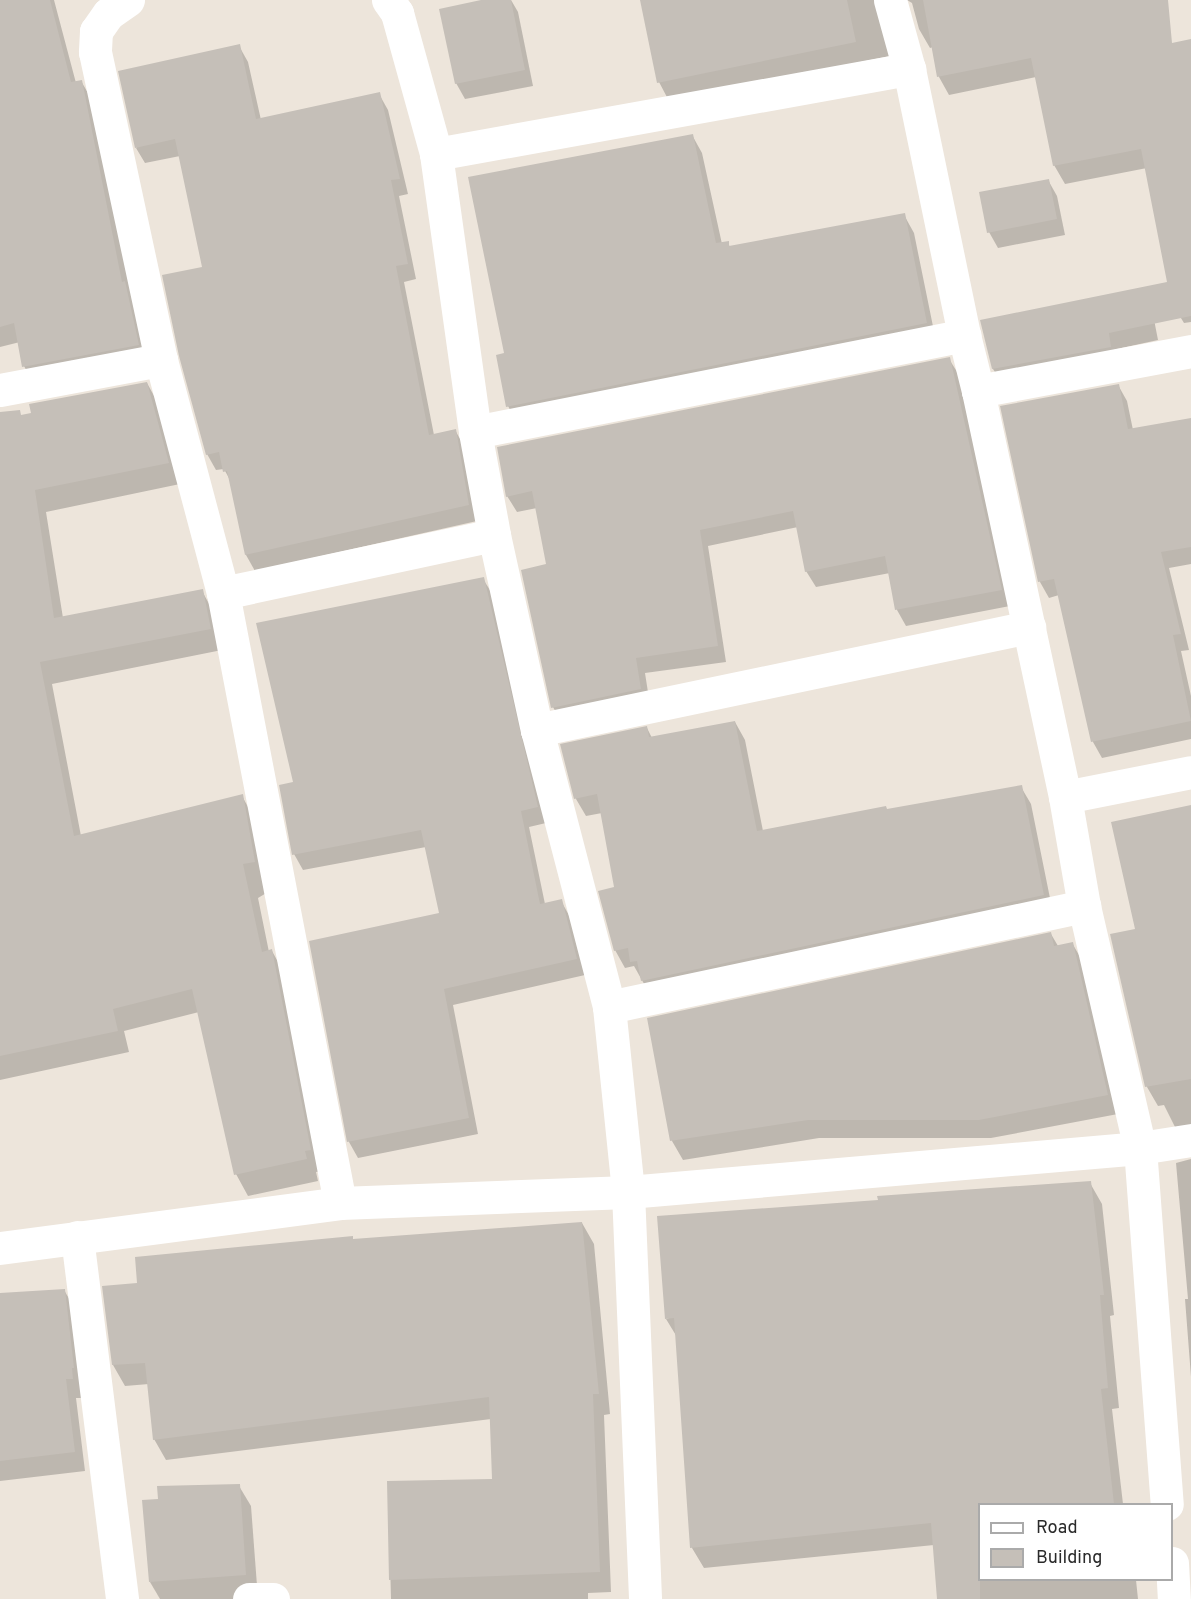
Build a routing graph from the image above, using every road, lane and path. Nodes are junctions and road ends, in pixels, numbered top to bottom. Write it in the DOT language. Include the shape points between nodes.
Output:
graph roads {
  1 [pos="388,0"];
  2 [pos="890,0"];
  3 [pos="118,7"];
  4 [pos="909,69"];
  5 [pos="436,154"];
  6 [pos="963,334"];
  7 [pos="1191,351"];
  8 [pos="161,360"];
  9 [pos="0,390"];
  10 [pos="978,391"];
  11 [pos="475,432"];
  12 [pos="494,535"];
  13 [pos="223,593"];
  14 [pos="1029,627"];
  15 [pos="537,730"];
  16 [pos="1191,772"];
  17 [pos="1065,797"];
  18 [pos="1084,906"];
  19 [pos="609,1007"];
  20 [pos="1191,1140"];
  21 [pos="1140,1148"];
  22 [pos="628,1192"];
  23 [pos="340,1203"];
  24 [pos="77,1236"];
  25 [pos="0,1248"];
  26 [pos="1167,1503"];
  27 [pos="1173,1581"];
  28 [pos="122,1599"];
  29 [pos="249,1599"];
  30 [pos="273,1599"];
  31 [pos="645,1599"];
  32 [pos="1174,1599"];
  1 -- 5 [label="street" via="398,13"];
  2 -- 4 [label="street"];
  3 -- 8 [label="street" via="96,31 95,52"];
  4 -- 5 [label="street"];
  4 -- 6 [label="street"];
  5 -- 11 [label="street"];
  6 -- 10 [label="street"];
  6 -- 11 [label="street"];
  7 -- 10 [label="street"];
  8 -- 9 [label="street"];
  8 -- 13 [label="street"];
  10 -- 14 [label="street"];
  11 -- 12 [label="street"];
  12 -- 13 [label="street"];
  12 -- 15 [label="street"];
  13 -- 23 [label="street"];
  14 -- 15 [label="street"];
  14 -- 17 [label="street"];
  15 -- 19 [label="street"];
  16 -- 17 [label="street"];
  17 -- 18 [label="street"];
  18 -- 19 [label="street"];
  18 -- 21 [label="street"];
  19 -- 22 [label="street"];
  20 -- 21 [label="street"];
  21 -- 22 [label="street"];
  21 -- 26 [label="street"];
  22 -- 23 [label="street"];
  22 -- 31 [label="street"];
  23 -- 24 [label="street"];
  24 -- 25 [label="street"];
  24 -- 28 [label="street"];
  27 -- 32 [label="street"];
  29 -- 30 [label="street"];
}
